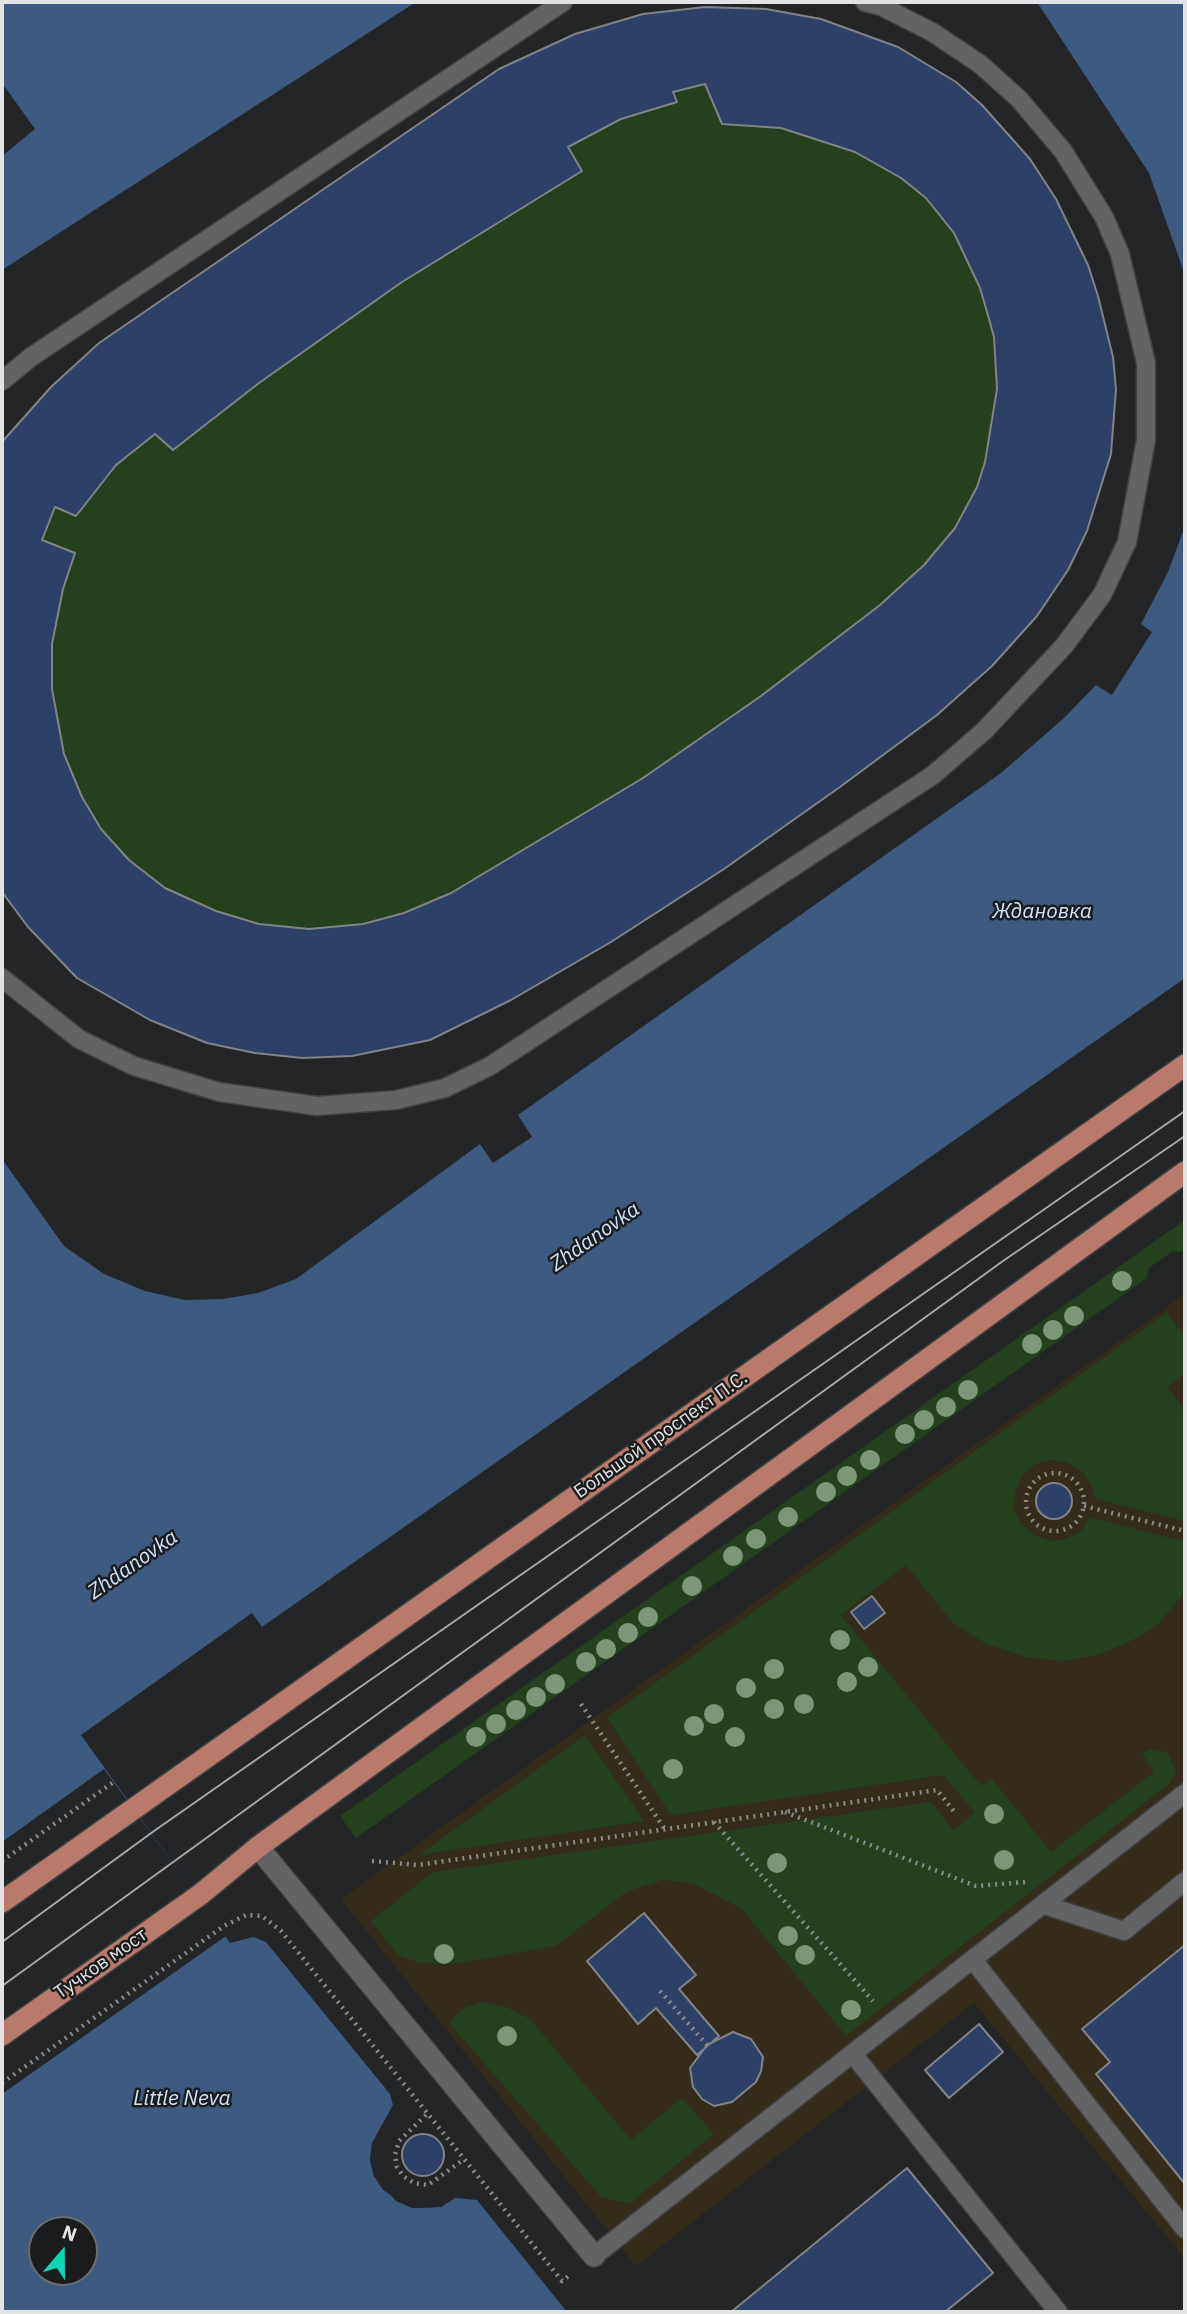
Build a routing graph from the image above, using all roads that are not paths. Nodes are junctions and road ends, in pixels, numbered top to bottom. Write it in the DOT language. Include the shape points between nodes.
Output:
graph roads {
  1 [pos="563,2"];
  2 [pos="865,2"];
  3 [pos="2,381"];
  4 [pos="2,978"];
  5 [pos="1185,1065"];
  6 [pos="1185,1172"];
  7 [pos="1185,1793"];
  8 [pos="258,1847"];
  9 [pos="1185,1881"];
  10 [pos="2,1902"];
  11 [pos="1045,1905"];
  12 [pos="973,1960"];
  13 [pos="2,2035"];
  14 [pos="853,2054"];
  15 [pos="1185,2229"];
  16 [pos="594,2256"];
  17 [pos="1058,2312"];
  1 -- 3 [label="lane" via="31,357"];
  2 -- 4 [label="lane" via="932,32 980,64 1019,99 1063,151 1104,217 1120,254 1146,363 1146,440 1127,542 1102,595 1064,646 984,731 933,775 490,1066 444,1088 396,1100 317,1106 219,1092 134,1066 79,1039"];
  5 -- 10 [label="main road, Большой проспект П.С."];
  6 -- 8 [label="main road"];
  7 -- 11 [label="lane"];
  8 -- 13 [label="main road, Тучков мост" via="201,1894"];
  8 -- 16 [label="street"];
  9 -- 11 [label="lane" via="1124,1931"];
  11 -- 12 [label="lane"];
  12 -- 14 [label="lane"];
  12 -- 15 [label="lane"];
  14 -- 16 [label="lane"];
  14 -- 17 [label="lane"];
}
